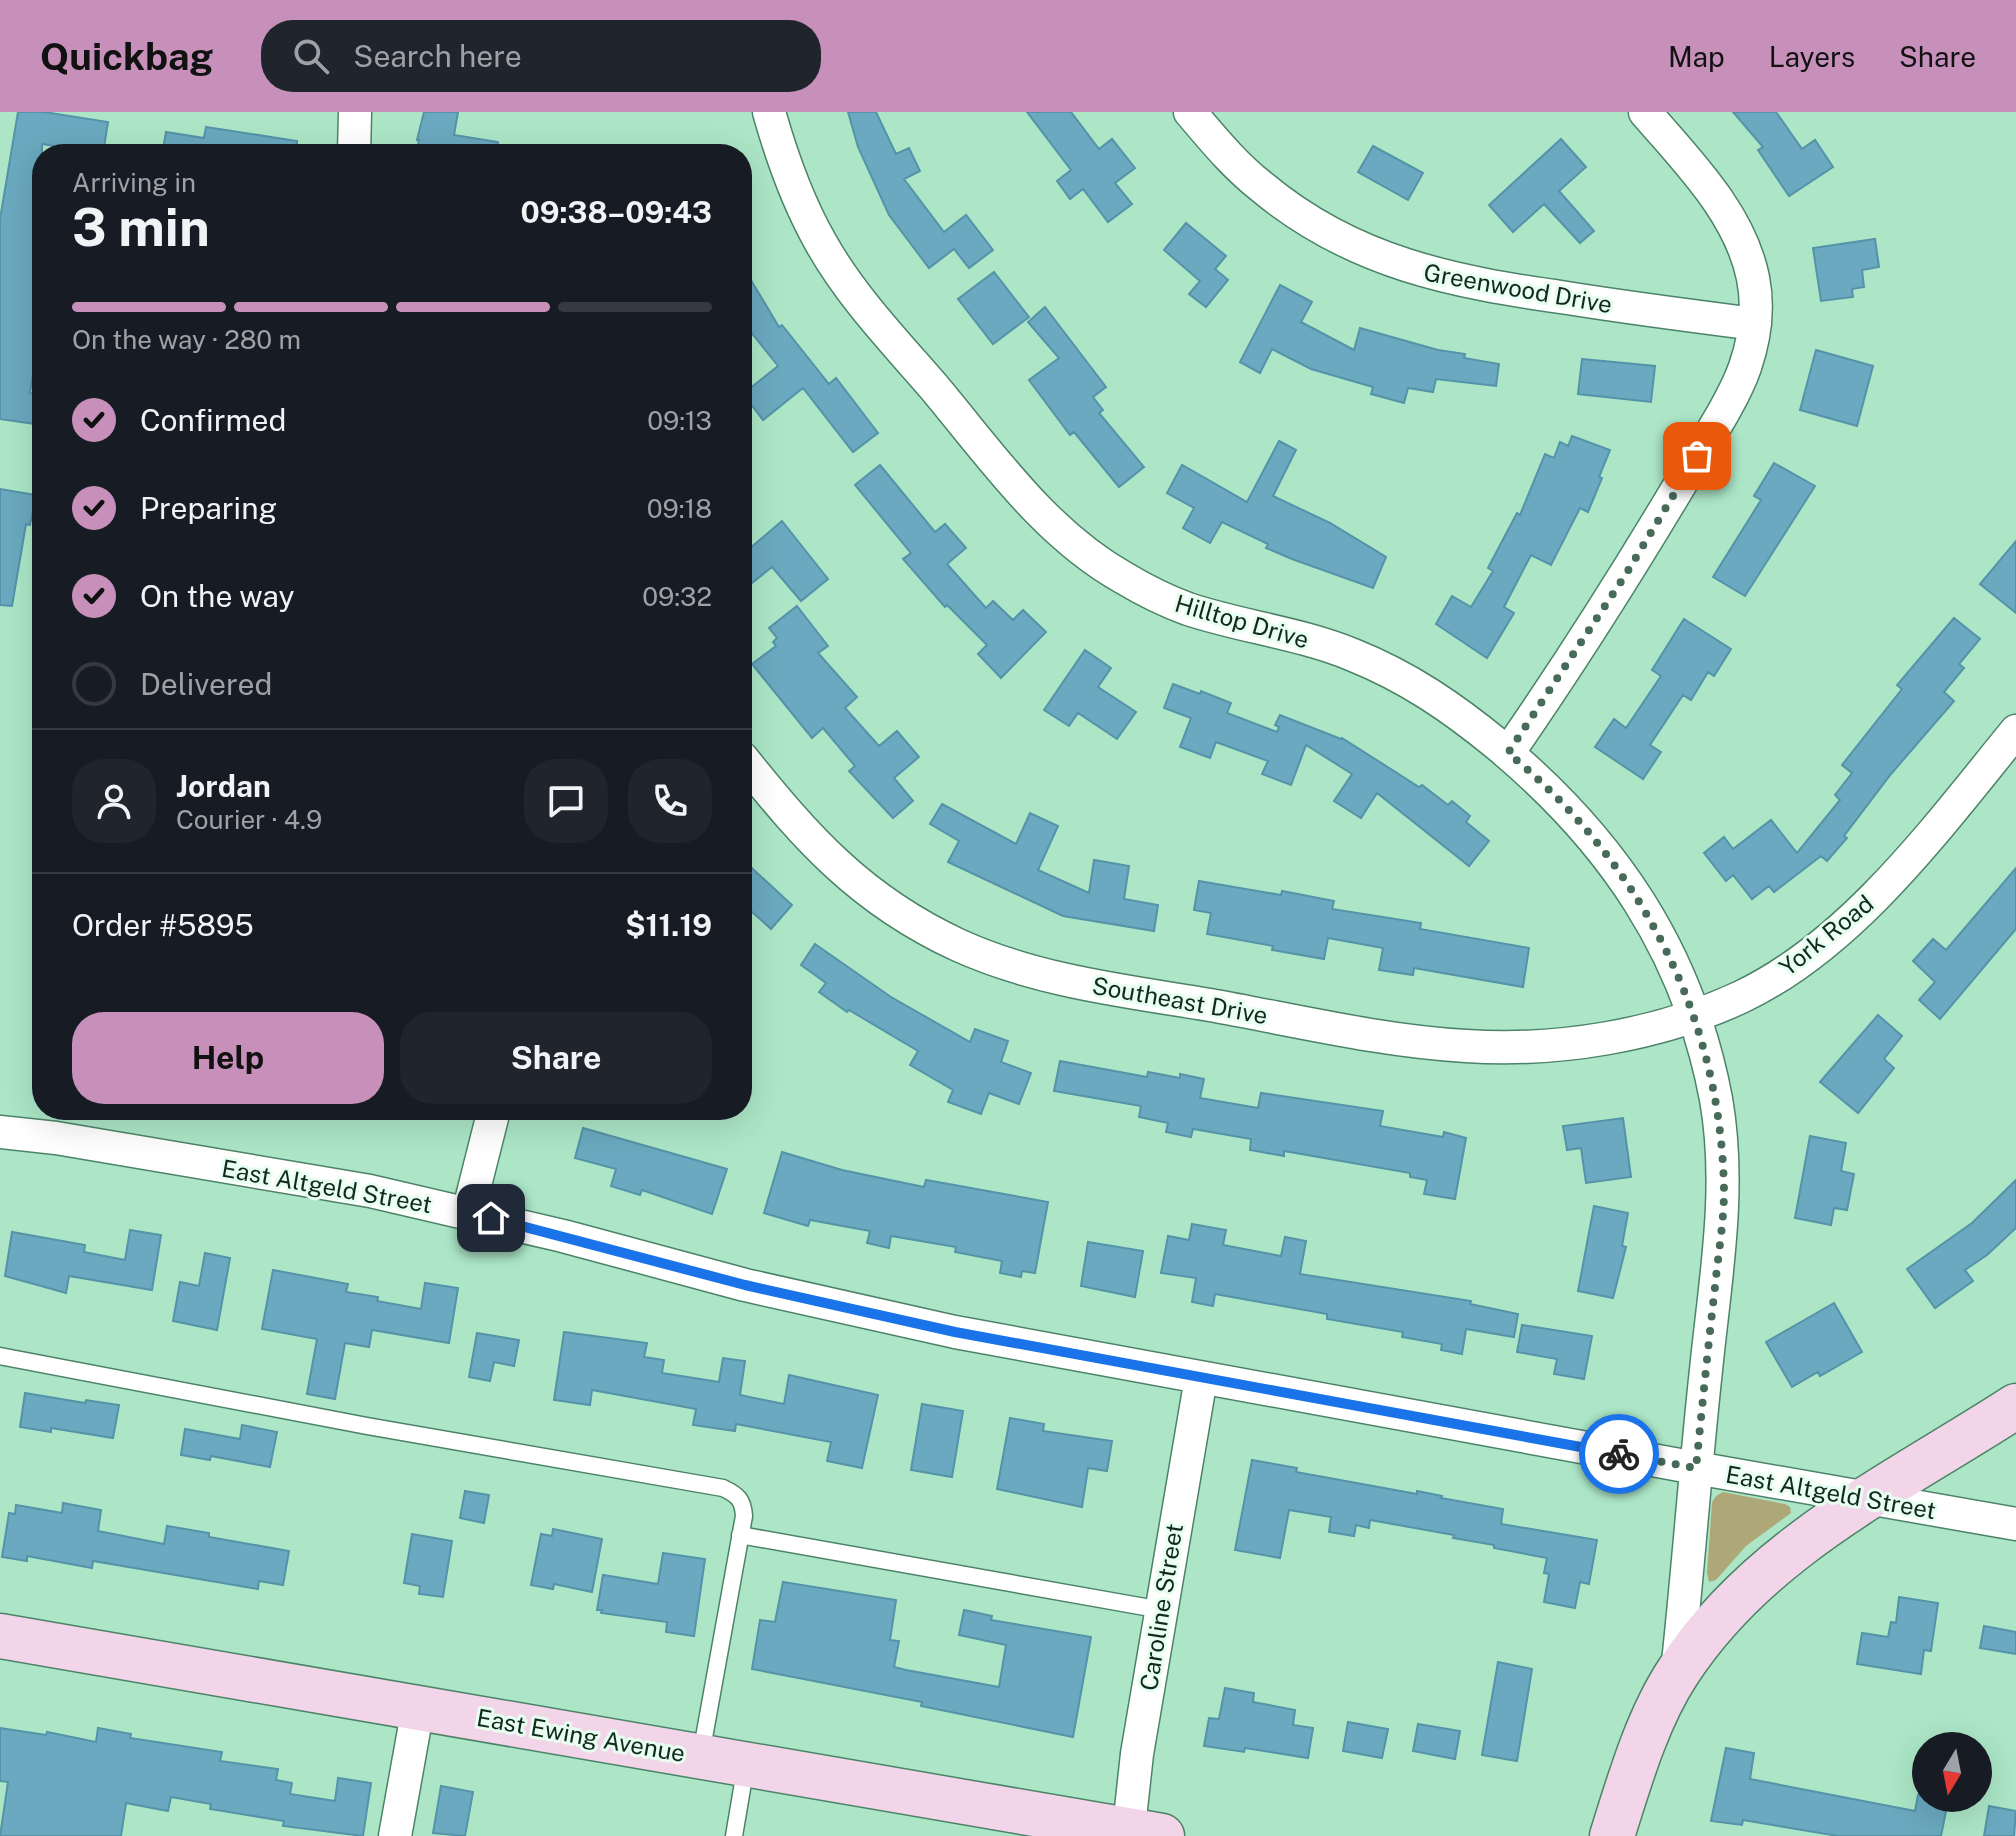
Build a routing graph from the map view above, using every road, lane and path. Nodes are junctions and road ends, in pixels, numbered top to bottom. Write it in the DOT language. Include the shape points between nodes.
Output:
graph roads {
  1 [pos="355,112"];
  2 [pos="769,112"];
  3 [pos="1190,112"];
  4 [pos="1645,112"];
  5 [pos="354,144"];
  6 [pos="1755,324"];
  7 [pos="2016,731"];
  8 [pos="1508,753"];
  9 [pos="752,770"];
  10 [pos="1692,1016"];
  11 [pos="491,1120"];
  12 [pos="0,1132"];
  13 [pos="468,1213"];
  14 [pos="0,1356"];
  15 [pos="1201,1378"];
  16 [pos="2016,1406"];
  17 [pos="1696,1468"];
  18 [pos="1867,1497"];
  19 [pos="2016,1524"];
  20 [pos="740,1535"];
  21 [pos="1162,1610"];
  22 [pos="0,1636"];
  23 [pos="1677,1672"];
  24 [pos="418,1708"];
  25 [pos="700,1756"];
  26 [pos="746,1763"];
  27 [pos="1140,1834"];
  28 [pos="395,1836"];
  29 [pos="734,1836"];
  30 [pos="1612,1836"];
  1 -- 5 [label="street"];
  2 -- 8 [label="street, Hilltop Drive" via="787,174 823,248 1020,493 1060,532 1117,575 1187,608 1319,643 1380,667 1454,708"];
  3 -- 6 [label="street, Greenwood Drive" via="1231,161 1264,189 1326,230 1399,264 1484,286"];
  4 -- 6 [label="street" via="1730,219 1753,278"];
  6 -- 8 [label="street" via="1745,370 1711,432 1626,574"];
  7 -- 10 [label="street, York Road" via="1925,842 1837,931 1743,996"];
  8 -- 10 [label="street, Hilltop Drive" via="1597,841 1645,907"];
  9 -- 10 [label="street, Southeast Drive" via="831,861 867,890 958,944 1048,976 1465,1046 1575,1043"];
  10 -- 17 [label="street" via="1715,1097 1724,1193"];
  11 -- 13 [label="street"];
  12 -- 13 [label="street, East Altgeld Street" via="354,1189"];
  13 -- 15 [label="street, East Altgeld Street" via="760,1289"];
  14 -- 20 [label="lane" via="723,1488 743,1502"];
  15 -- 17 [label="street, East Altgeld Street"];
  15 -- 21 [label="street, Caroline Street"];
  16 -- 18 [label="street"];
  17 -- 18 [label="street, East Altgeld Street"];
  17 -- 23 [label="street"];
  18 -- 19 [label="street, East Altgeld Street"];
  18 -- 23 [label="street" via="1793,1548 1724,1613"];
  20 -- 21 [label="lane"];
  20 -- 25 [label="lane"];
  21 -- 27 [label="street, Caroline Street" via="1137,1754"];
  22 -- 24 [label="street, East Ewing Avenue"];
  23 -- 30 [label="street" via="1644,1739"];
  24 -- 25 [label="street, East Ewing Avenue"];
  24 -- 28 [label="street"];
  25 -- 26 [label="street, East Ewing Avenue"];
  26 -- 27 [label="street, East Ewing Avenue"];
  26 -- 29 [label="lane"];
}
